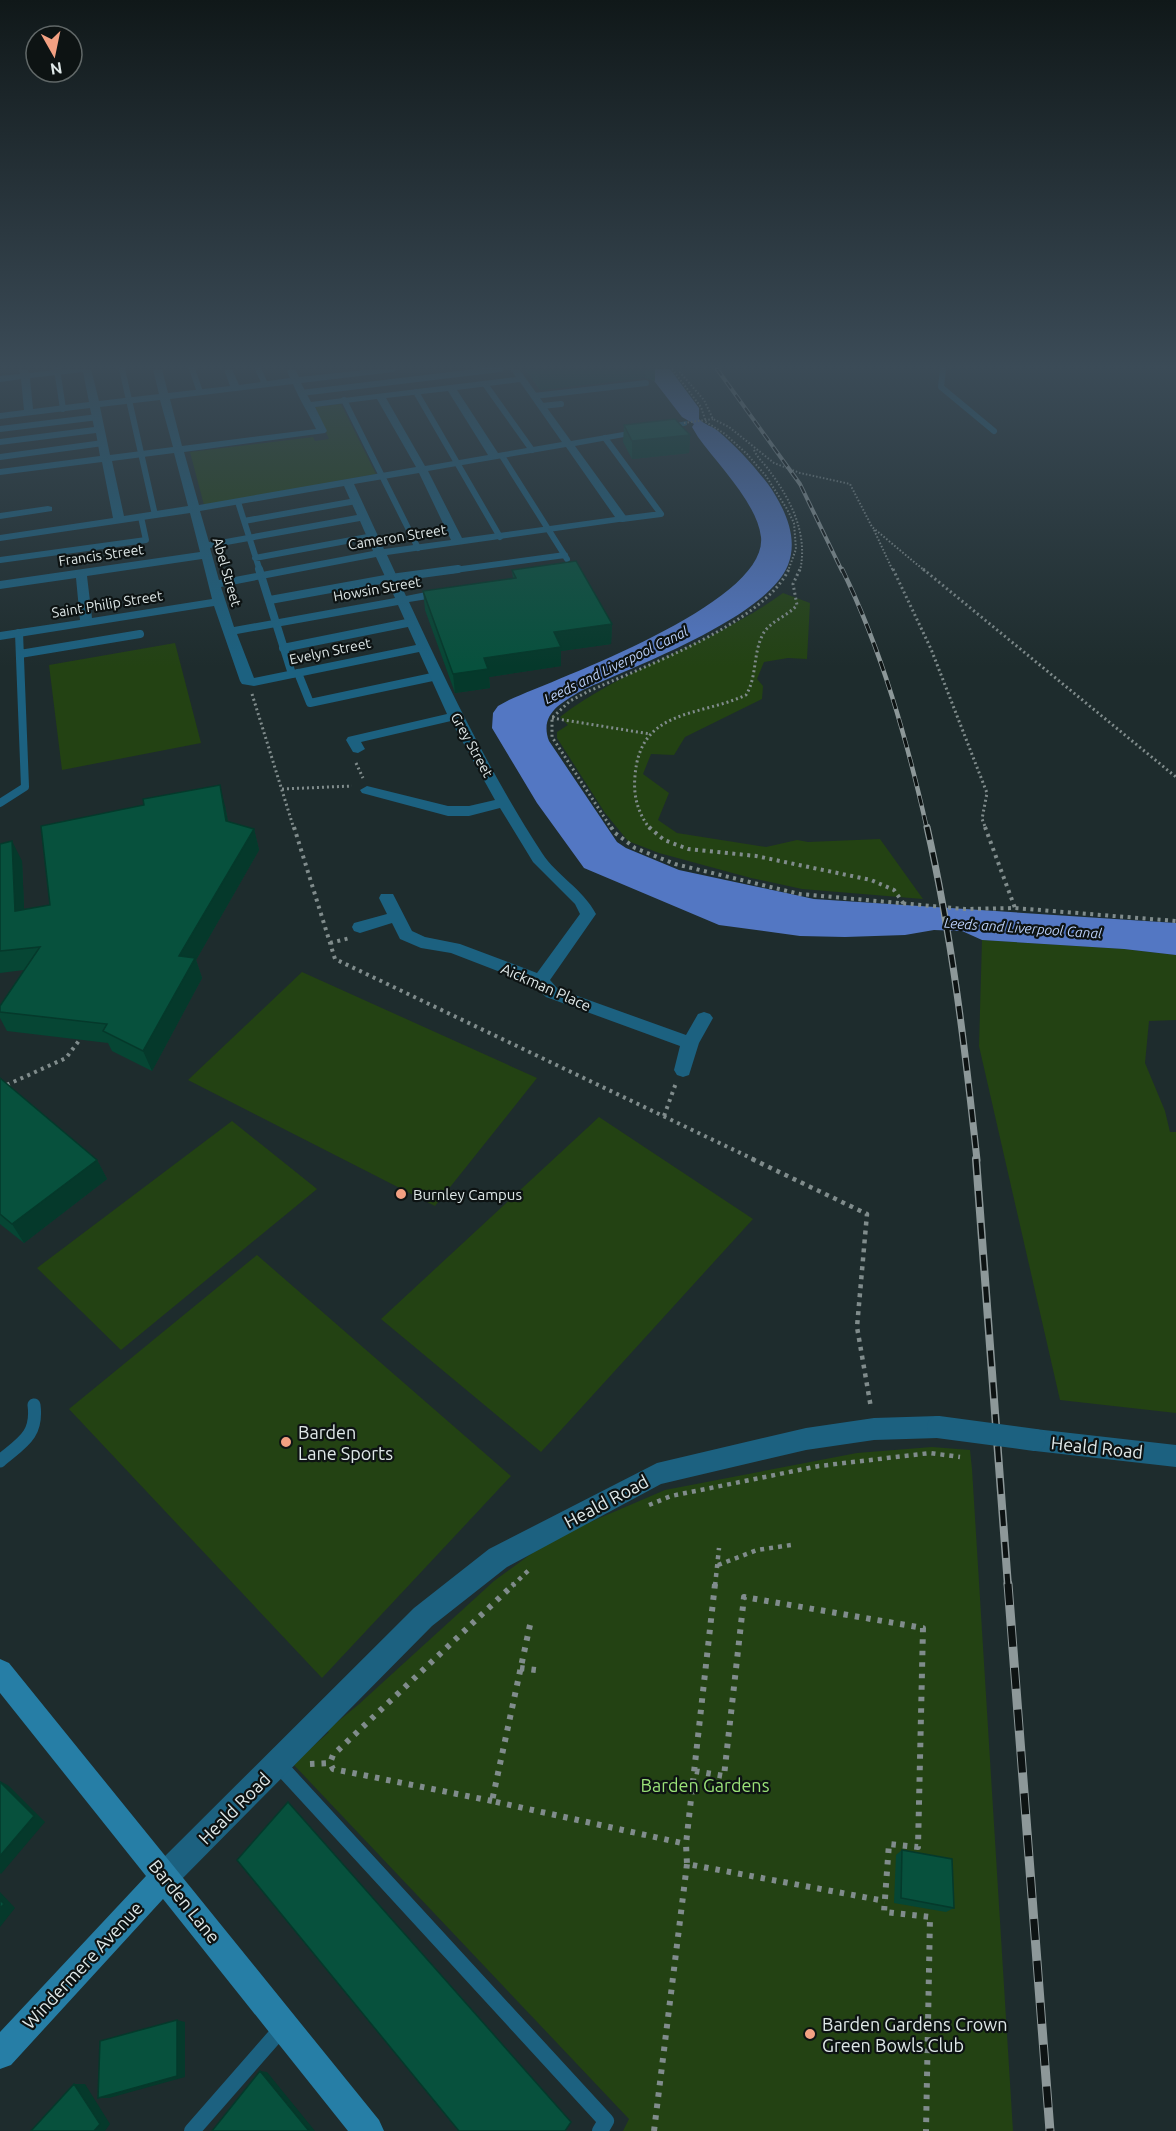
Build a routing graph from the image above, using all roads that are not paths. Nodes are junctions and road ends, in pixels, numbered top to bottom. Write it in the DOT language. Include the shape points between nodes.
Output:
graph roads {
  1 [pos="29,468"];
  2 [pos="109,468"];
  3 [pos="144,468"];
  4 [pos="184,468"];
  5 [pos="378,468"];
  6 [pos="425,468"];
  7 [pos="462,468"];
  8 [pos="506,468"];
  9 [pos="586,468"];
  10 [pos="627,468"];
  11 [pos="422,469"];
  12 [pos="0,472"];
  13 [pos="382,476"];
  14 [pos="348,483"];
  15 [pos="356,501"];
  16 [pos="238,502"];
  17 [pos="193,509"];
  18 [pos="48,510"];
  19 [pos="155,515"];
  20 [pos="0,516"];
  21 [pos="141,517"];
  22 [pos="364,517"];
  23 [pos="622,519"];
  24 [pos="119,520"];
  25 [pos="244,521"];
  26 [pos="548,530"];
  27 [pos="373,536"];
  28 [pos="500,537"];
  29 [pos="0,538"];
  30 [pos="249,538"];
  31 [pos="458,542"];
  32 [pos="418,548"];
  33 [pos="205,551"];
  34 [pos="380,553"];
  35 [pos="565,555"];
  36 [pos="255,558"];
  37 [pos="0,560"];
  38 [pos="571,568"];
  39 [pos="81,573"];
  40 [pos="261,576"];
  41 [pos="391,578"];
  42 [pos="0,585"];
  43 [pos="214,585"];
  44 [pos="462,590"];
  45 [pos="402,599"];
  46 [pos="270,600"];
  47 [pos="219,602"];
  48 [pos="412,622"];
  49 [pos="86,623"];
  50 [pos="275,623"];
  51 [pos="230,632"];
  52 [pos="19,633"];
  53 [pos="140,634"];
  54 [pos="0,636"];
  55 [pos="423,647"];
  56 [pos="283,648"];
  57 [pos="20,654"];
  58 [pos="295,673"];
  59 [pos="436,676"];
  60 [pos="248,680"];
  61 [pos="455,716"];
  62 [pos="358,749"];
  63 [pos="367,790"];
  64 [pos="0,803"];
  65 [pos="504,803"];
  66 [pos="387,898"];
  67 [pos="395,916"];
  68 [pos="360,927"];
  69 [pos="540,981"];
  70 [pos="704,1018"];
  71 [pos="690,1043"];
  72 [pos="683,1070"];
  73 [pos="34,1405"];
  74 [pos="1176,1456"];
  75 [pos="0,1461"];
  76 [pos="0,1672"];
  77 [pos="278,1764"];
  78 [pos="165,1876"];
  79 [pos="285,2024"];
  80 [pos="0,2054"];
  81 [pos="192,2131"];
  82 [pos="368,2131"];
  83 [pos="600,2131"];
  1 -- 12 [label="street"];
  2 -- 24 [label="street"];
  3 -- 19 [label="lane"];
  4 -- 17 [label="street, Abel Street"];
  5 -- 13 [label="lane"];
  6 -- 11 [label="street"];
  7 -- 28 [label="lane"];
  8 -- 26 [label="lane"];
  9 -- 23 [label="street"];
  10 -- 23 [label="lane" via="661,514"];
  11 -- 13 [label="street"];
  11 -- 31 [label="street"];
  13 -- 14 [label="street"];
  13 -- 32 [label="lane"];
  14 -- 15 [label="street, Grey Street"];
  14 -- 16 [label="street"];
  15 -- 22 [label="street, Grey Street"];
  15 -- 25 [label="lane"];
  16 -- 17 [label="street"];
  16 -- 25 [label="lane"];
  17 -- 19 [label="street"];
  17 -- 33 [label="street, Abel Street"];
  18 -- 20 [label="street"];
  19 -- 21 [label="street"];
  21 -- 24 [label="street"];
  21 -- 37 [label="lane" via="146,540"];
  22 -- 27 [label="street, Grey Street"];
  22 -- 30 [label="street, Francis Street"];
  23 -- 26 [label="street, Cameron Street"];
  24 -- 29 [label="street"];
  25 -- 30 [label="lane"];
  26 -- 28 [label="street, Cameron Street"];
  26 -- 35 [label="lane"];
  27 -- 34 [label="street, Grey Street"];
  27 -- 36 [label="lane"];
  28 -- 31 [label="street, Cameron Street"];
  30 -- 33 [label="street, Francis Street"];
  30 -- 36 [label="lane"];
  31 -- 32 [label="street, Cameron Street"];
  32 -- 34 [label="street, Cameron Street"];
  33 -- 39 [label="street, Francis Street"];
  33 -- 43 [label="street, Abel Street"];
  34 -- 40 [label="street, Cameron Street"];
  34 -- 41 [label="street, Grey Street"];
  35 -- 38 [label="lane"];
  35 -- 41 [label="lane"];
  36 -- 40 [label="lane"];
  39 -- 42 [label="street, Francis Street"];
  39 -- 49 [label="street"];
  40 -- 43 [label="street, Cameron Street"];
  40 -- 46 [label="lane"];
  41 -- 45 [label="street, Grey Street"];
  41 -- 46 [label="lane"];
  43 -- 47 [label="street, Abel Street"];
  44 -- 45 [label="street, Howsin Street"];
  45 -- 48 [label="street, Grey Street"];
  45 -- 50 [label="street, Howsin Street"];
  46 -- 50 [label="lane"];
  47 -- 49 [label="street, Saint Philip Street"];
  47 -- 51 [label="street, Abel Street"];
  48 -- 55 [label="street, Grey Street"];
  48 -- 56 [label="lane"];
  49 -- 52 [label="street, Saint Philip Street"];
  50 -- 51 [label="street, Howsin Street"];
  50 -- 56 [label="lane"];
  51 -- 60 [label="street, Abel Street"];
  52 -- 54 [label="street, Saint Philip Street"];
  52 -- 57 [label="lane"];
  53 -- 57 [label="lane"];
  55 -- 58 [label="street, Evelyn Street"];
  55 -- 59 [label="street, Grey Street"];
  56 -- 58 [label="lane"];
  57 -- 64 [label="lane" via="25,787"];
  58 -- 59 [label="lane" via="310,703"];
  58 -- 60 [label="street, Evelyn Street"];
  59 -- 61 [label="street, Grey Street"];
  61 -- 62 [label="street" via="353,740"];
  61 -- 65 [label="street, Grey Street"];
  63 -- 65 [label="street" via="448,811"];
  65 -- 69 [label="street, Grey Street" via="538,859 581,901 588,914"];
  66 -- 67 [label="street, Aickman Place"];
  67 -- 68 [label="street"];
  67 -- 69 [label="street, Aickman Place" via="406,935 421,942 454,948"];
  69 -- 71 [label="street, Aickman Place" via="552,993"];
  70 -- 71 [label="street"];
  71 -- 72 [label="street"];
  73 -- 75 [label="lane" via="36,1420 27,1438"];
  74 -- 77 [label="street, Heald Road, bridge" via="938,1427 874,1429 806,1439 657,1474 498,1558 423,1617"];
  76 -- 78 [label="street, Barden Lane"];
  77 -- 78 [label="street, Heald Road"];
  77 -- 83 [label="lane" via="606,2121"];
  78 -- 79 [label="street, Barden Lane"];
  78 -- 80 [label="street, Windermere Avenue"];
  79 -- 81 [label="lane"];
  79 -- 82 [label="street, Barden Lane"];
}
